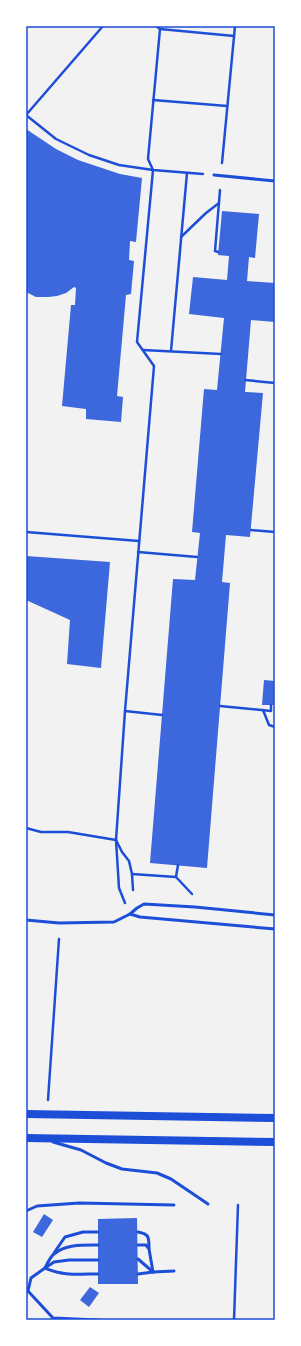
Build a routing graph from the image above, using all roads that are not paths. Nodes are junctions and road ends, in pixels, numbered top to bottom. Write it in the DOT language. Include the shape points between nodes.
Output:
graph roads {
  1 [pos="214,175"];
  2 [pos="275,181"];
  3 [pos="130,914"];
  4 [pos="275,915"];
  5 [pos="26,920"];
  6 [pos="275,928"];
  7 [pos="26,1114"];
  8 [pos="275,1118"];
  9 [pos="26,1138"];
  10 [pos="44,1139"];
  11 [pos="275,1142"];
  12 [pos="208,1204"];
  13 [pos="174,1205"];
  14 [pos="26,1211"];
  15 [pos="98,1232"];
  16 [pos="138,1232"];
  17 [pos="98,1245"];
  18 [pos="138,1245"];
  19 [pos="149,1248"];
  20 [pos="53,1254"];
  21 [pos="138,1259"];
  22 [pos="98,1260"];
  23 [pos="45,1268"];
  24 [pos="174,1271"];
  25 [pos="153,1272"];
  26 [pos="98,1274"];
  27 [pos="138,1274"];
  28 [pos="26,1287"];
  29 [pos="28,1291"];
  30 [pos="98,1320"];
  1 -- 2 [label="lane"];
  3 -- 4 [label="lane" via="144,904"];
  3 -- 5 [label="lane" via="114,922 59,923"];
  3 -- 6 [label="lane" via="140,917"];
  7 -- 8 [label="main road"];
  9 -- 10 [label="main road"];
  10 -- 11 [label="main road"];
  10 -- 12 [label="lane" via="81,1150 122,1169 157,1173"];
  13 -- 14 [label="lane" via="79,1203 37,1206"];
  15 -- 20 [label="lane" via="83,1232 65,1237"];
  16 -- 19 [label="lane" via="147,1235"];
  17 -- 20 [label="lane" via="78,1245"];
  18 -- 19 [label="lane" via="146,1245"];
  19 -- 25 [label="lane"];
  20 -- 23 [label="lane"];
  21 -- 25 [label="lane"];
  22 -- 23 [label="lane" via="54,1262"];
  23 -- 26 [label="lane" via="69,1274"];
  23 -- 29 [label="lane" via="31,1278"];
  24 -- 25 [label="lane"];
  25 -- 27 [label="lane"];
  28 -- 29 [label="lane"];
  29 -- 30 [label="lane" via="52,1318"];
}
